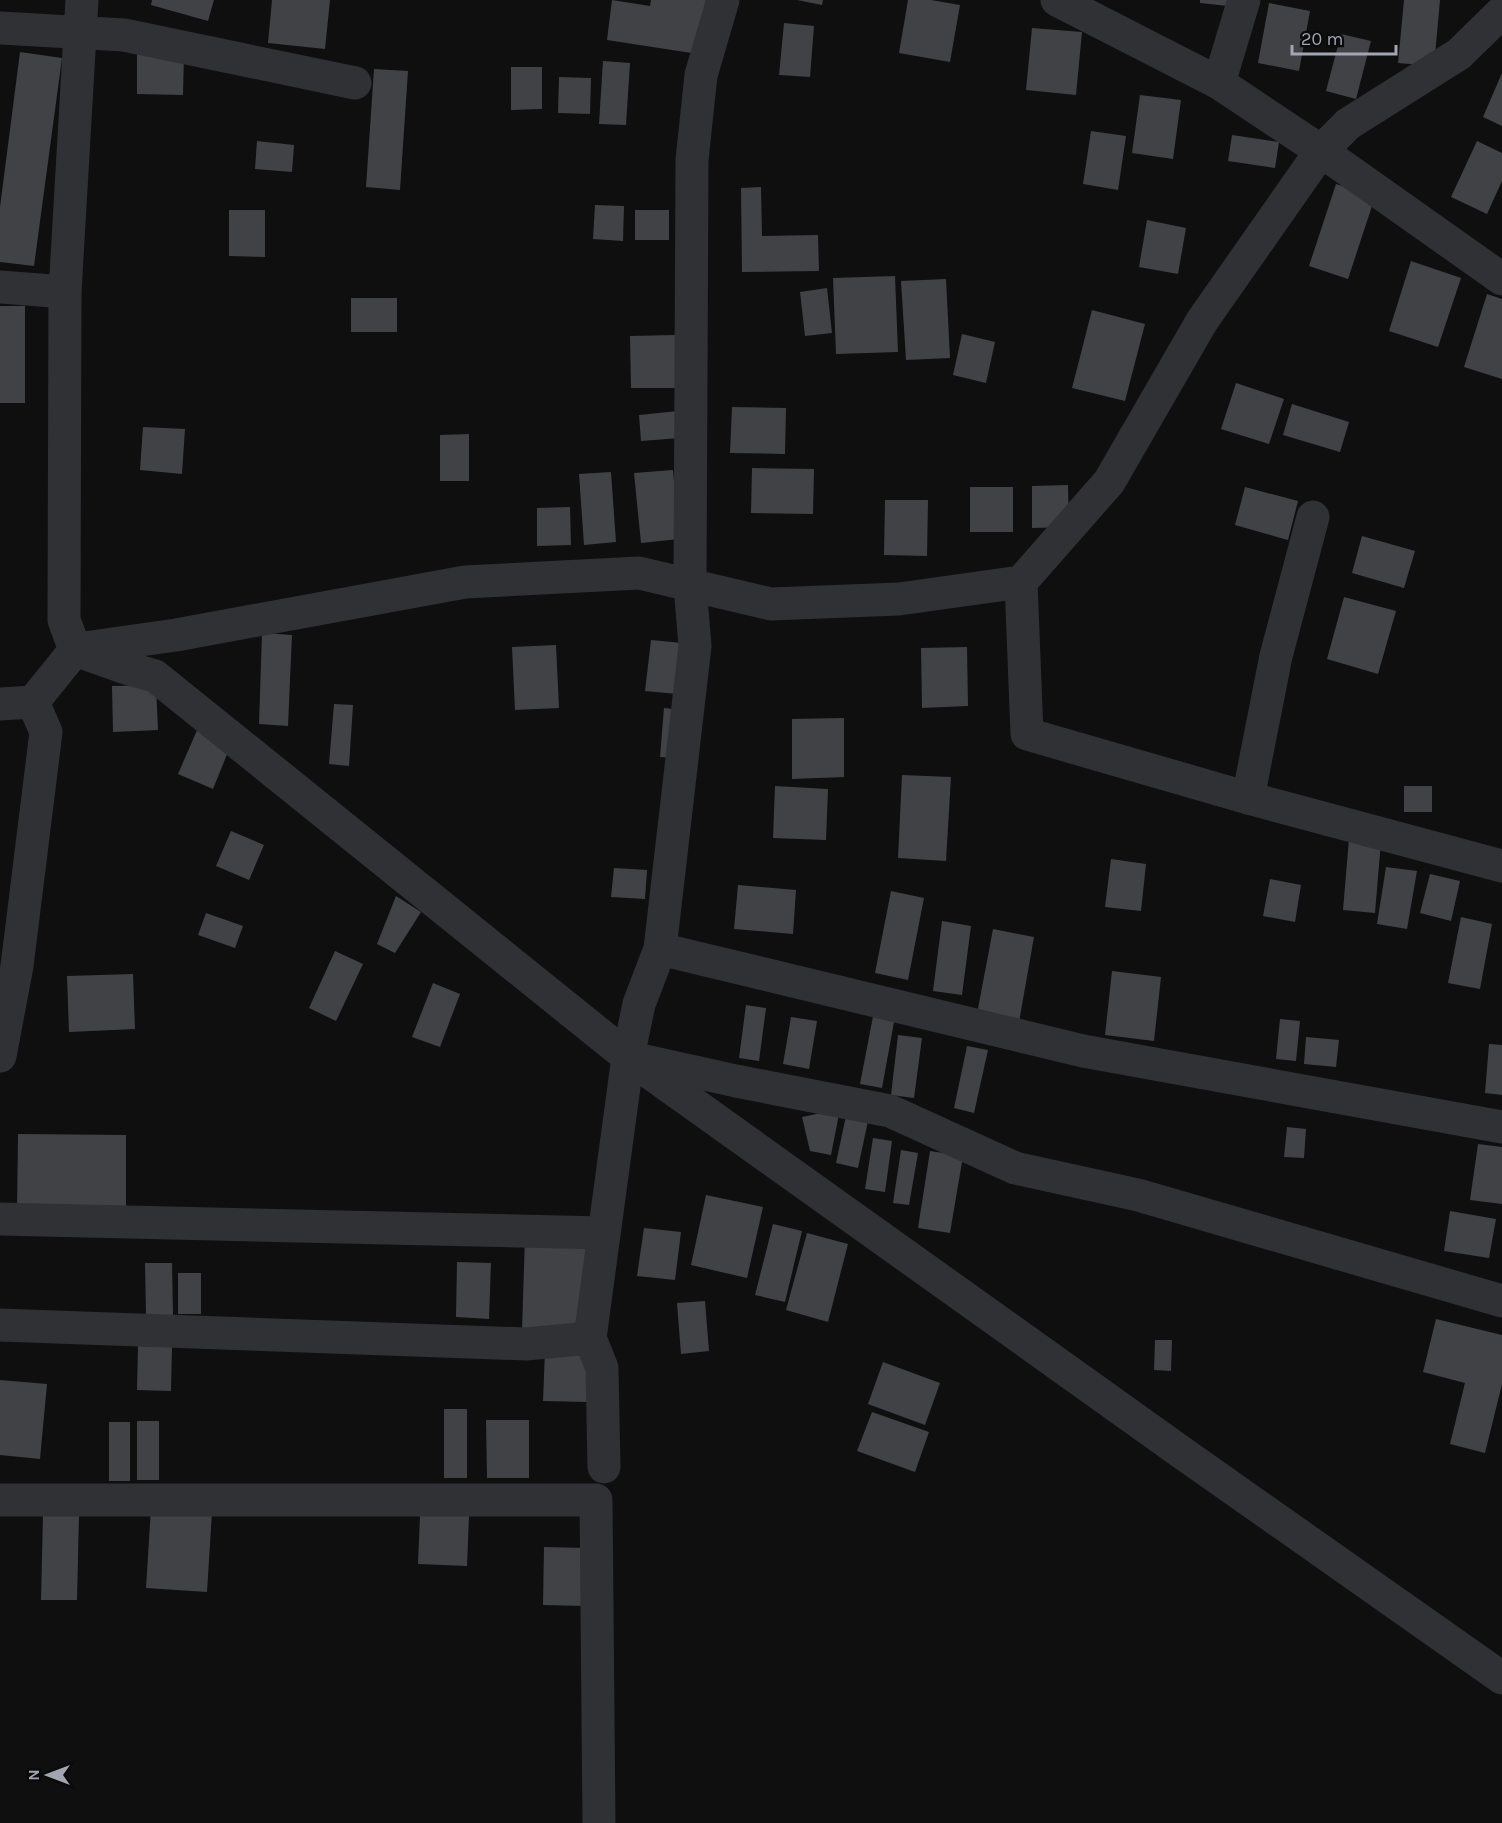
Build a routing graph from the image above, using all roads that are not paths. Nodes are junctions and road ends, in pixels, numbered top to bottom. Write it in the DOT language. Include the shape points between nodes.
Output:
graph roads {
  1 [pos="82,0"];
  2 [pos="723,0"];
  3 [pos="1057,0"];
  4 [pos="1244,0"];
  5 [pos="1502,12"];
  6 [pos="0,28"];
  7 [pos="80,32"];
  8 [pos="355,83"];
  9 [pos="1219,83"];
  10 [pos="1321,151"];
  11 [pos="1502,279"];
  12 [pos="0,287"];
  13 [pos="65,292"];
  14 [pos="1313,517"];
  15 [pos="1021,582"];
  16 [pos="690,586"];
  17 [pos="75,650"];
  18 [pos="33,702"];
  19 [pos="0,704"];
  20 [pos="1248,798"];
  21 [pos="1502,866"];
  22 [pos="660,949"];
  23 [pos="0,1056"];
  24 [pos="628,1057"];
  25 [pos="1502,1127"];
  26 [pos="0,1218"];
  27 [pos="604,1233"];
  28 [pos="1502,1301"];
  29 [pos="0,1325"];
  30 [pos="590,1338"];
  31 [pos="604,1467"];
  32 [pos="0,1500"];
  33 [pos="1502,1678"];
  34 [pos="599,1823"];
  1 -- 7 [label="street"];
  2 -- 16 [label="street" via="701,75 692,160"];
  3 -- 9 [label="street"];
  4 -- 9 [label="street"];
  5 -- 10 [label="street" via="1459,54 1348,124"];
  6 -- 7 [label="street"];
  7 -- 8 [label="street" via="124,35"];
  7 -- 13 [label="street"];
  9 -- 10 [label="street"];
  10 -- 11 [label="street"];
  10 -- 15 [label="street" via="1202,321 1109,482"];
  12 -- 13 [label="street"];
  13 -- 17 [label="street" via="64,620"];
  14 -- 20 [label="street" via="1276,656"];
  15 -- 16 [label="street" via="899,599 771,604"];
  15 -- 20 [label="street" via="1027,734"];
  16 -- 17 [label="street" via="639,573 465,582"];
  16 -- 22 [label="street" via="695,646"];
  17 -- 18 [label="street"];
  17 -- 24 [label="street" via="155,676"];
  18 -- 19 [label="street"];
  18 -- 23 [label="street" via="46,732 17,966"];
  20 -- 21 [label="street"];
  22 -- 24 [label="street" via="639,1004"];
  22 -- 25 [label="street" via="1083,1051"];
  24 -- 27 [label="street"];
  24 -- 28 [label="street" via="890,1111 1015,1168 1138,1194"];
  24 -- 33 [label="street"];
  26 -- 27 [label="street"];
  27 -- 30 [label="street"];
  29 -- 30 [label="street" via="526,1344"];
  30 -- 31 [label="street" via="602,1368"];
  32 -- 34 [label="street" via="596,1500"];
}
